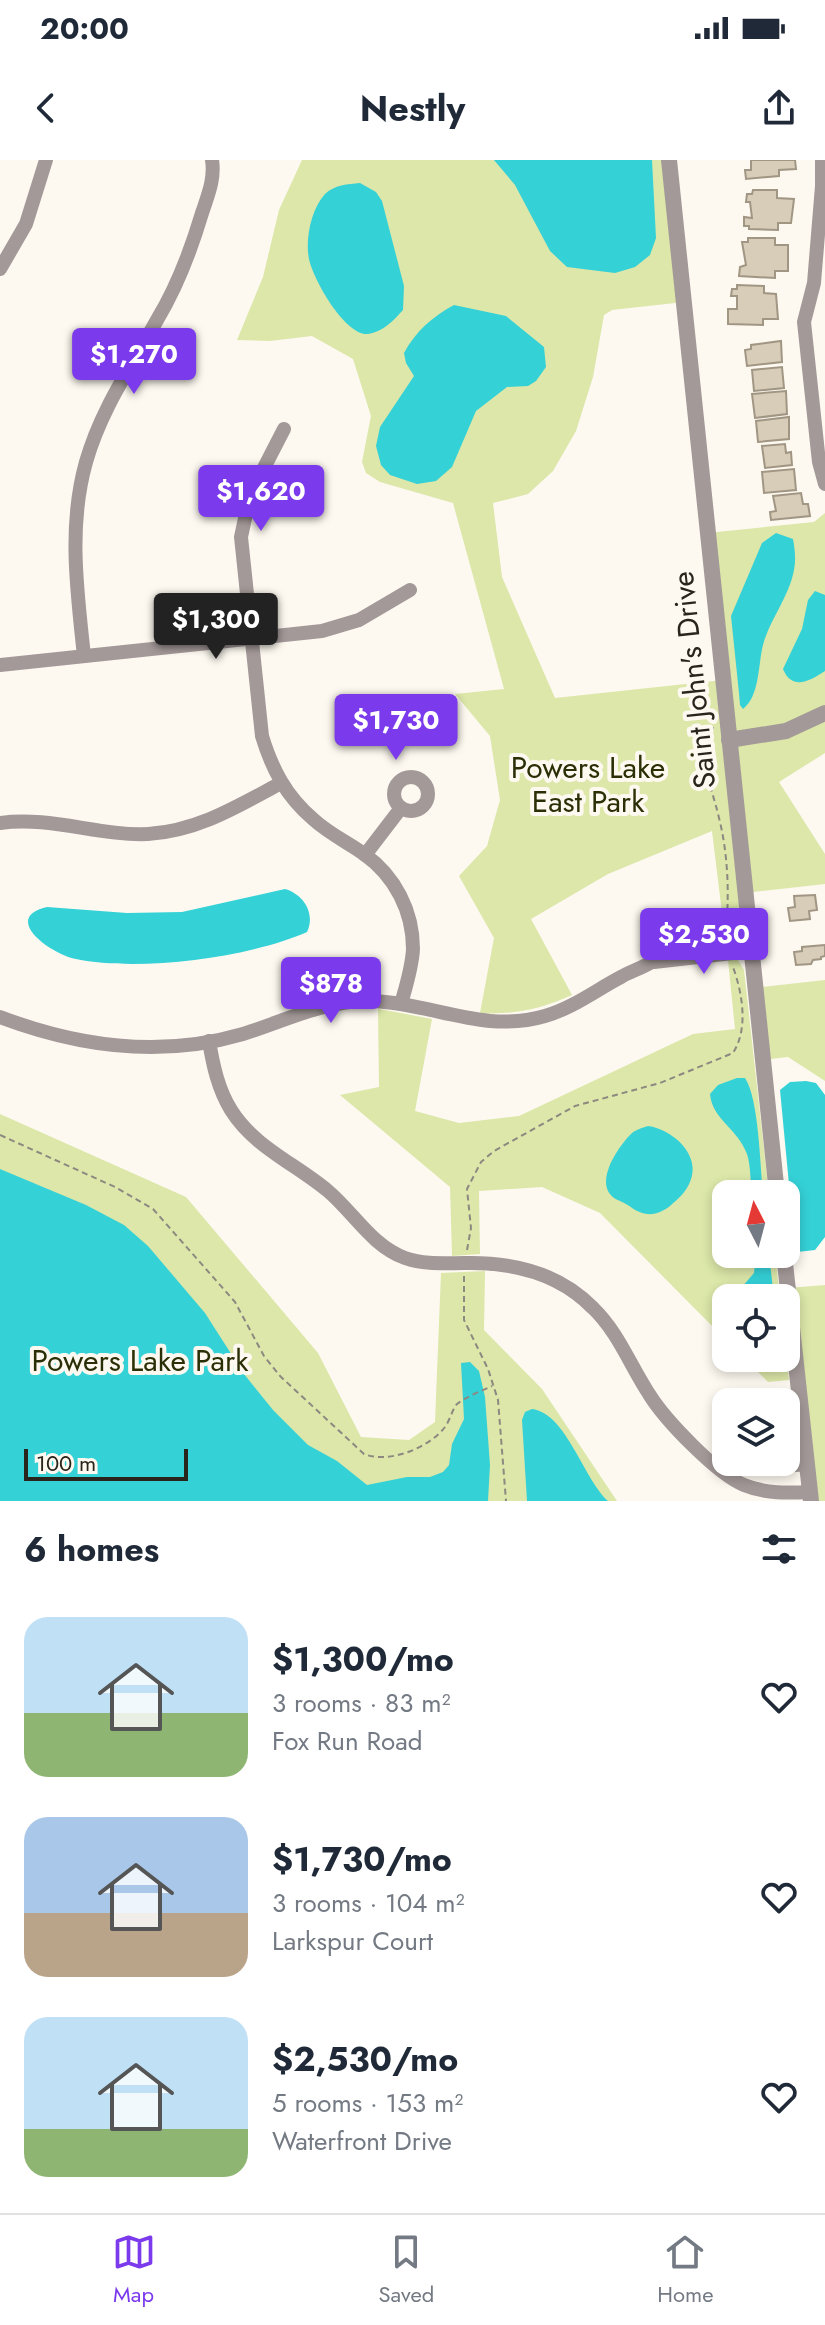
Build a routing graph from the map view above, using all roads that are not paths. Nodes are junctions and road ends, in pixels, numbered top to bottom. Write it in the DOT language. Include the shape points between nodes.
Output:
graph roads {
  1 [pos="46,160"];
  2 [pos="212,160"];
  3 [pos="669,160"];
  4 [pos="822,160"];
  5 [pos="821,250"];
  6 [pos="0,269"];
  7 [pos="819,414"];
  8 [pos="284,429"];
  9 [pos="825,484"];
  10 [pos="410,590"];
  11 [pos="251,638"];
  12 [pos="84,656"];
  13 [pos="0,665"];
  14 [pos="825,713"];
  15 [pos="729,740"];
  16 [pos="281,783"];
  17 [pos="401,808"];
  18 [pos="0,823"];
  19 [pos="365,855"];
  20 [pos="748,926"];
  21 [pos="750,951"];
  22 [pos="653,962"];
  23 [pos="401,1004"];
  24 [pos="0,1017"];
  25 [pos="209,1041"];
  26 [pos="775,1180"];
  27 [pos="786,1268"];
  28 [pos="710,1459"];
  29 [pos="807,1464"];
  30 [pos="800,1465"];
  31 [pos="810,1496"];
  1 -- 6 [label="street" via="26,224"];
  2 -- 12 [label="street" via="211,183 180,275 104,412 86,460 75,546"];
  3 -- 15 [label="street, Saint John's Drive"];
  4 -- 5 [label="street"];
  5 -- 7 [label="street" via="804,322"];
  7 -- 9 [label="street" via="819,462"];
  8 -- 11 [label="street" via="260,471 244,517 242,558"];
  10 -- 11 [label="street" via="338,627"];
  11 -- 12 [label="street"];
  11 -- 16 [label="street" via="262,736"];
  12 -- 13 [label="street"];
  14 -- 15 [label="street" via="786,731"];
  15 -- 20 [label="street, Saint John's Drive"];
  16 -- 18 [label="street" via="215,818 170,831 146,834 29,821"];
  16 -- 19 [label="street" via="313,820"];
  17 -- 19 [label="street"];
  19 -- 23 [label="street" via="392,882 411,924 413,950"];
  20 -- 21 [label="street, Saint John's Drive"];
  20 -- 22 [label="street" via="674,944"];
  21 -- 22 [label="street"];
  21 -- 26 [label="street, Saint John's Drive"];
  22 -- 23 [label="street" via="561,1010 524,1021 479,1021"];
  23 -- 25 [label="street" via="334,1004"];
  24 -- 25 [label="street" via="83,1042 145,1048"];
  25 -- 28 [label="street" via="221,1090 236,1118 257,1140 329,1192 375,1240 423,1263 524,1268 576,1293 604,1319 663,1414"];
  27 -- 29 [label="street"];
  28 -- 31 [label="street" via="747,1486"];
  29 -- 30 [label="street"];
  29 -- 31 [label="street"];
}
